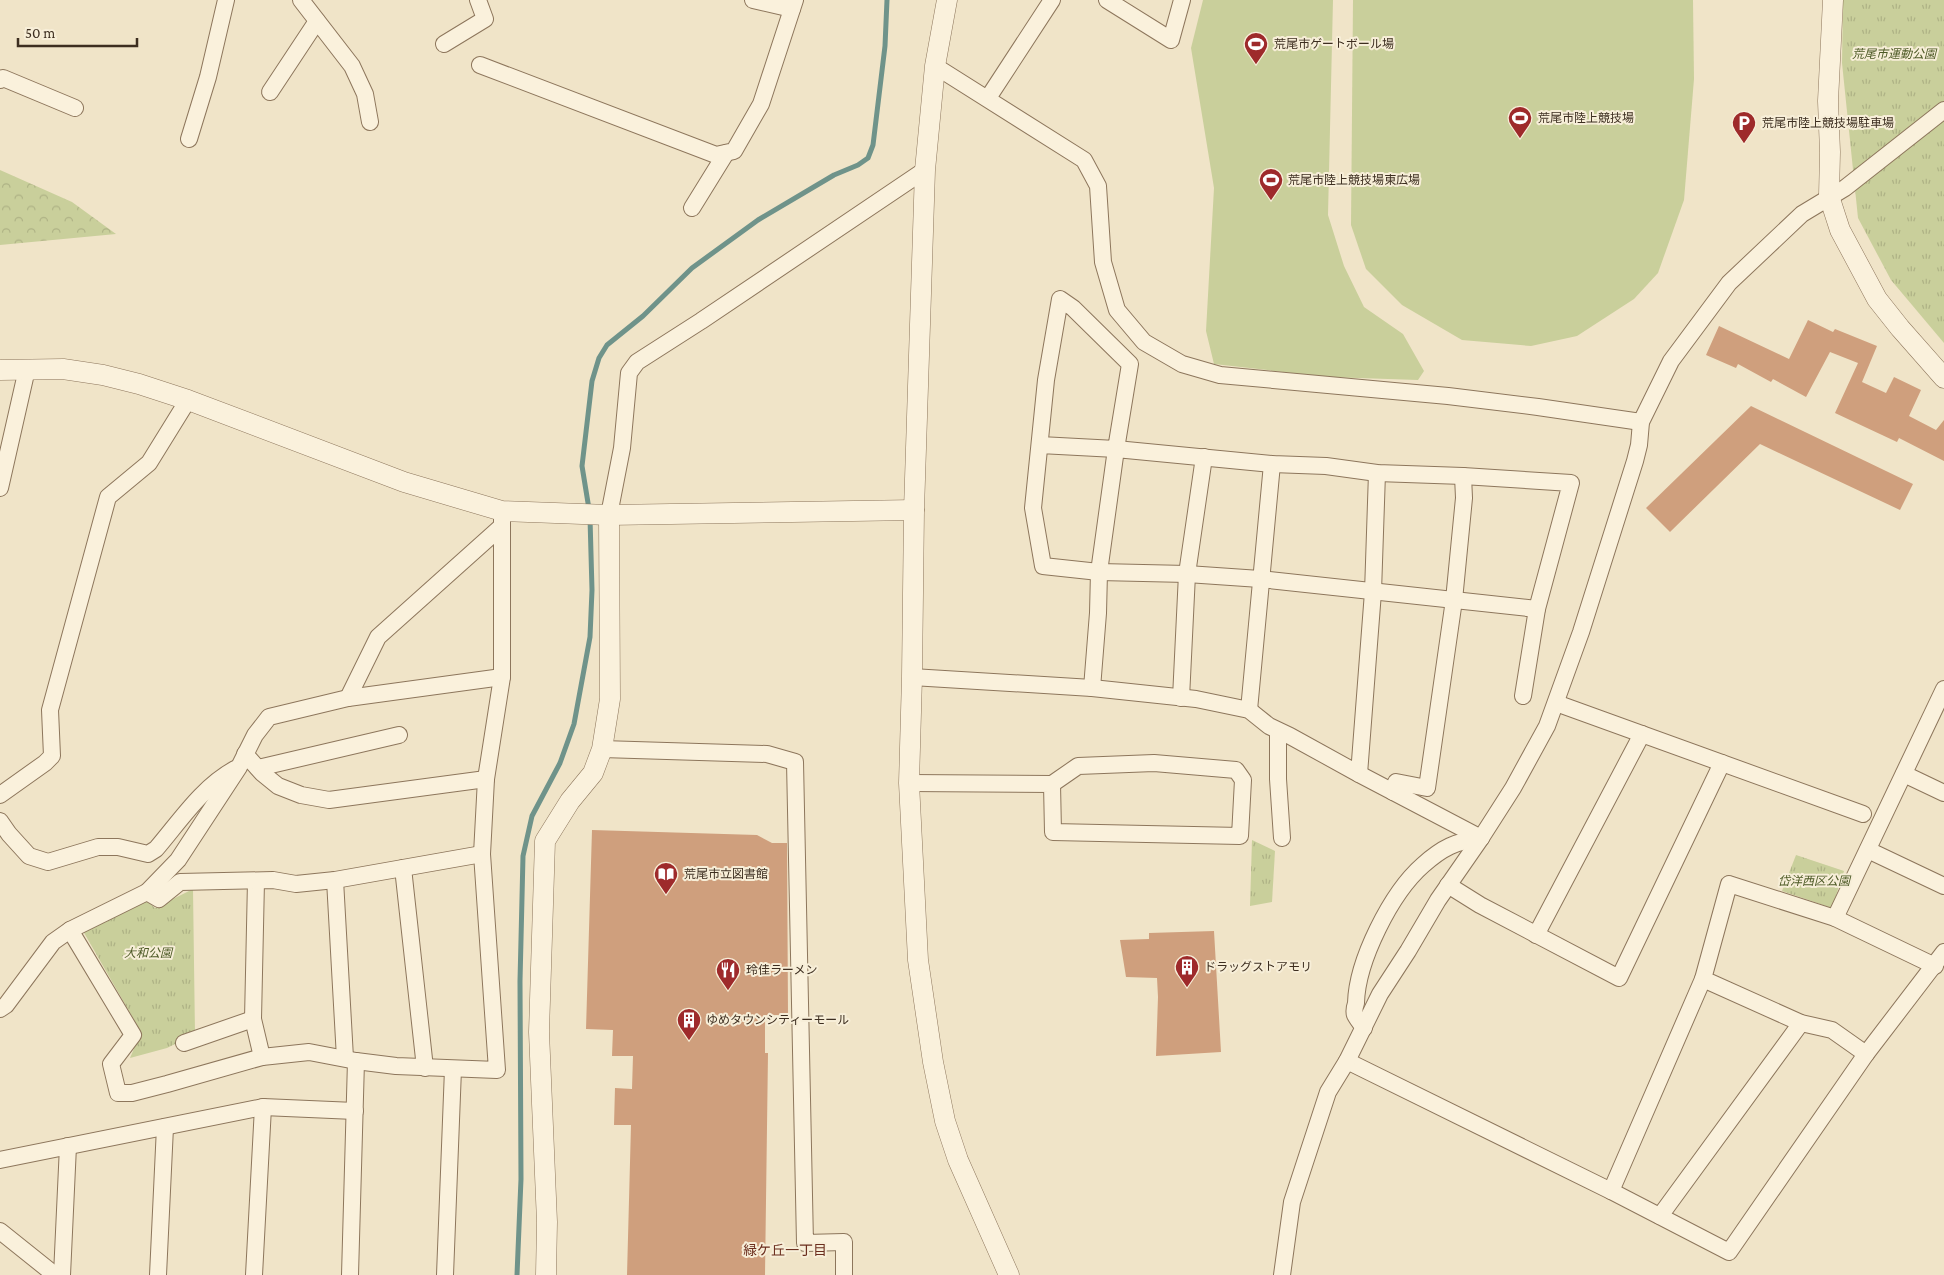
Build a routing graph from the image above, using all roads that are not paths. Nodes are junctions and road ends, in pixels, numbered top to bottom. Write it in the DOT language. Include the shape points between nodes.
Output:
graph roads {
  1 [pos="226,0"];
  2 [pos="301,0"];
  3 [pos="478,0"];
  4 [pos="753,0"];
  5 [pos="947,0"];
  6 [pos="1052,0"];
  7 [pos="1107,0"];
  8 [pos="1182,0"];
  9 [pos="1832,0"];
  10 [pos="793,5"];
  11 [pos="317,21"];
  12 [pos="444,44"];
  13 [pos="480,65"];
  14 [pos="936,66"];
  15 [pos="0,80"];
  16 [pos="270,92"];
  17 [pos="988,98"];
  18 [pos="75,108"];
  19 [pos="1944,110"];
  20 [pos="370,122"];
  21 [pos="189,139"];
  22 [pos="726,153"];
  23 [pos="924,170"];
  24 [pos="1829,196"];
  25 [pos="692,208"];
  26 [pos="27,369"];
  27 [pos="0,370"];
  28 [pos="1944,378"];
  29 [pos="188,400"];
  30 [pos="1641,422"];
  31 [pos="1040,444"];
  32 [pos="1116,449"];
  33 [pos="1204,457"];
  34 [pos="1272,464"];
  35 [pos="1377,473"];
  36 [pos="1464,476"];
  37 [pos="0,488"];
  38 [pos="914,510"];
  39 [pos="606,514"];
  40 [pos="502,518"];
  41 [pos="1099,572"];
  42 [pos="1187,574"];
  43 [pos="1260,579"];
  44 [pos="1373,592"];
  45 [pos="1454,600"];
  46 [pos="1537,609"];
  47 [pos="502,677"];
  48 [pos="912,677"];
  49 [pos="1092,688"];
  50 [pos="1943,695"];
  51 [pos="1523,696"];
  52 [pos="348,698"];
  53 [pos="1181,698"];
  54 [pos="1556,702"];
  55 [pos="1249,710"];
  56 [pos="1278,731"];
  57 [pos="1642,734"];
  58 [pos="399,735"];
  59 [pos="602,749"];
  60 [pos="242,761"];
  61 [pos="1722,763"];
  62 [pos="258,768"];
  63 [pos="1359,774"];
  64 [pos="1904,774"];
  65 [pos="486,779"];
  66 [pos="909,783"];
  67 [pos="1052,784"];
  68 [pos="1393,792"];
  69 [pos="1944,793"];
  70 [pos="0,795"];
  71 [pos="1863,814"];
  72 [pos="0,821"];
  73 [pos="1282,838"];
  74 [pos="1481,838"];
  75 [pos="1868,850"];
  76 [pos="482,854"];
  77 [pos="404,868"];
  78 [pos="335,880"];
  79 [pos="256,881"];
  80 [pos="1448,885"];
  81 [pos="1944,886"];
  82 [pos="147,892"];
  83 [pos="1835,918"];
  84 [pos="70,930"];
  85 [pos="1536,935"];
  86 [pos="1939,959"];
  87 [pos="1703,979"];
  88 [pos="0,1010"];
  89 [pos="253,1020"];
  90 [pos="1801,1023"];
  91 [pos="1364,1028"];
  92 [pos="184,1043"];
  93 [pos="1866,1054"];
  94 [pos="262,1057"];
  95 [pos="351,1060"];
  96 [pos="1347,1062"];
  97 [pos="425,1068"];
  98 [pos="453,1070"];
  99 [pos="263,1107"];
  100 [pos="355,1110"];
  101 [pos="165,1127"];
  102 [pos="68,1146"];
  103 [pos="0,1160"];
  104 [pos="1612,1191"];
  105 [pos="1660,1216"];
  106 [pos="0,1231"];
  107 [pos="55,1275"];
  108 [pos="62,1275"];
  109 [pos="158,1275"];
  110 [pos="254,1275"];
  111 [pos="350,1275"];
  112 [pos="445,1275"];
  113 [pos="546,1275"];
  114 [pos="844,1275"];
  115 [pos="1009,1275"];
  116 [pos="1282,1275"];
  1 -- 21 [label="street"];
  2 -- 11 [label="street"];
  3 -- 12 [label="street" via="485,19"];
  4 -- 10 [label="street"];
  5 -- 14 [label="street"];
  6 -- 17 [label="street"];
  7 -- 8 [label="street" via="1171,40"];
  9 -- 24 [label="street"];
  10 -- 22 [label="street" via="761,104 734,151"];
  11 -- 16 [label="street"];
  11 -- 20 [label="street" via="352,66 365,94"];
  13 -- 22 [label="street" via="716,155"];
  14 -- 17 [label="street"];
  14 -- 23 [label="street"];
  15 -- 18 [label="street" via="3,78"];
  17 -- 30 [label="street" via="1084,160 1098,186 1103,262 1117,310 1144,342 1182,364 1220,375 1458,397"];
  19 -- 24 [label="street" via="1845,188"];
  22 -- 25 [label="street"];
  23 -- 38 [label="street"];
  23 -- 39 [label="street" via="637,362 629,373 622,448"];
  24 -- 28 [label="street" via="1840,230 1877,299"];
  24 -- 30 [label="street" via="1802,214 1729,283 1671,361"];
  26 -- 27 [label="street"];
  26 -- 29 [label="street" via="63,369 102,375"];
  26 -- 37 [label="street"];
  29 -- 40 [label="street"];
  29 -- 70 [label="street" via="149,463 108,497 50,710 52,756"];
  30 -- 54 [label="street" via="1640,445"];
  31 -- 32 [label="street"];
  31 -- 32 [label="street" via="1046,380 1060,299 1130,364"];
  31 -- 41 [label="street" via="1033,508 1043,566"];
  32 -- 33 [label="street"];
  32 -- 41 [label="street"];
  33 -- 34 [label="street"];
  33 -- 42 [label="street"];
  34 -- 35 [label="street" via="1326,466"];
  34 -- 43 [label="street"];
  35 -- 36 [label="street"];
  35 -- 44 [label="street"];
  36 -- 45 [label="street"];
  36 -- 46 [label="street" via="1571,483"];
  38 -- 39 [label="street"];
  38 -- 48 [label="street"];
  39 -- 40 [label="street" via="543,512"];
  39 -- 59 [label="street" via="610,700"];
  40 -- 47 [label="street"];
  40 -- 52 [label="street" via="378,637"];
  41 -- 42 [label="street"];
  41 -- 49 [label="street"];
  42 -- 43 [label="street"];
  42 -- 53 [label="street"];
  43 -- 44 [label="street"];
  43 -- 55 [label="street"];
  44 -- 45 [label="street"];
  44 -- 63 [label="street"];
  45 -- 46 [label="street"];
  45 -- 68 [label="street" via="1427,788 1396,782"];
  46 -- 51 [label="street"];
  47 -- 52 [label="street"];
  47 -- 65 [label="street"];
  48 -- 49 [label="street"];
  48 -- 66 [label="street"];
  49 -- 53 [label="street"];
  50 -- 64 [label="street"];
  52 -- 60 [label="street" via="269,717 255,735"];
  53 -- 55 [label="street"];
  54 -- 57 [label="street"];
  54 -- 74 [label="street" via="1547,726 1513,788"];
  55 -- 56 [label="street"];
  56 -- 63 [label="street"];
  56 -- 73 [label="street"];
  57 -- 61 [label="street"];
  57 -- 85 [label="street"];
  58 -- 62 [label="street"];
  59 -- 113 [label="street" via="593,773 544,841 538,1032 547,1222"];
  59 -- 114 [label="street" via="767,754 795,762 805,1243 844,1242"];
  60 -- 62 [label="street"];
  60 -- 72 [label="street" via="209,787 156,849 148,854 118,847 98,847 48,862 29,856"];
  60 -- 82 [label="street" via="178,860"];
  61 -- 71 [label="street"];
  61 -- 85 [label="street" via="1619,978"];
  62 -- 65 [label="street" via="278,786 328,800"];
  63 -- 68 [label="street"];
  64 -- 69 [label="street"];
  64 -- 75 [label="street"];
  65 -- 76 [label="street"];
  66 -- 67 [label="street"];
  66 -- 115 [label="street" via="918,960 933,1062 945,1121 958,1160"];
  67 -- 67 [label="street" via="1078,766 1154,763 1236,770 1243,780 1240,836 1053,832"];
  68 -- 74 [label="street"];
  74 -- 80 [label="street"];
  74 -- 91 [label="street" via="1460,841 1422,865 1385,914 1356,988 1355,1014"];
  75 -- 81 [label="street"];
  75 -- 83 [label="street"];
  76 -- 77 [label="street"];
  76 -- 98 [label="street" via="496,1070"];
  77 -- 78 [label="street"];
  77 -- 97 [label="street"];
  78 -- 79 [label="street" via="296,884"];
  78 -- 95 [label="street"];
  79 -- 82 [label="street" via="180,882 159,898"];
  79 -- 89 [label="street"];
  80 -- 85 [label="street"];
  80 -- 91 [label="street" via="1380,994"];
  82 -- 84 [label="street"];
  83 -- 86 [label="street"];
  83 -- 87 [label="street" via="1729,884"];
  84 -- 88 [label="street" via="53,942"];
  84 -- 94 [label="street" via="134,1034 111,1064 118,1093 132,1093"];
  86 -- 93 [label="street"];
  87 -- 90 [label="street"];
  87 -- 104 [label="street"];
  89 -- 92 [label="street"];
  89 -- 94 [label="street"];
  90 -- 93 [label="street" via="1832,1030"];
  90 -- 105 [label="street"];
  91 -- 96 [label="street"];
  93 -- 105 [label="street" via="1729,1252"];
  94 -- 95 [label="street" via="309,1052"];
  95 -- 97 [label="street"];
  95 -- 100 [label="street"];
  96 -- 104 [label="street"];
  96 -- 116 [label="street" via="1328,1092 1292,1202"];
  97 -- 98 [label="street"];
  98 -- 112 [label="street"];
  99 -- 100 [label="street"];
  99 -- 101 [label="street"];
  99 -- 110 [label="street"];
  100 -- 111 [label="street"];
  101 -- 102 [label="street"];
  101 -- 109 [label="street"];
  102 -- 103 [label="street"];
  102 -- 108 [label="street"];
  104 -- 105 [label="street"];
  106 -- 107 [label="street"];
}
